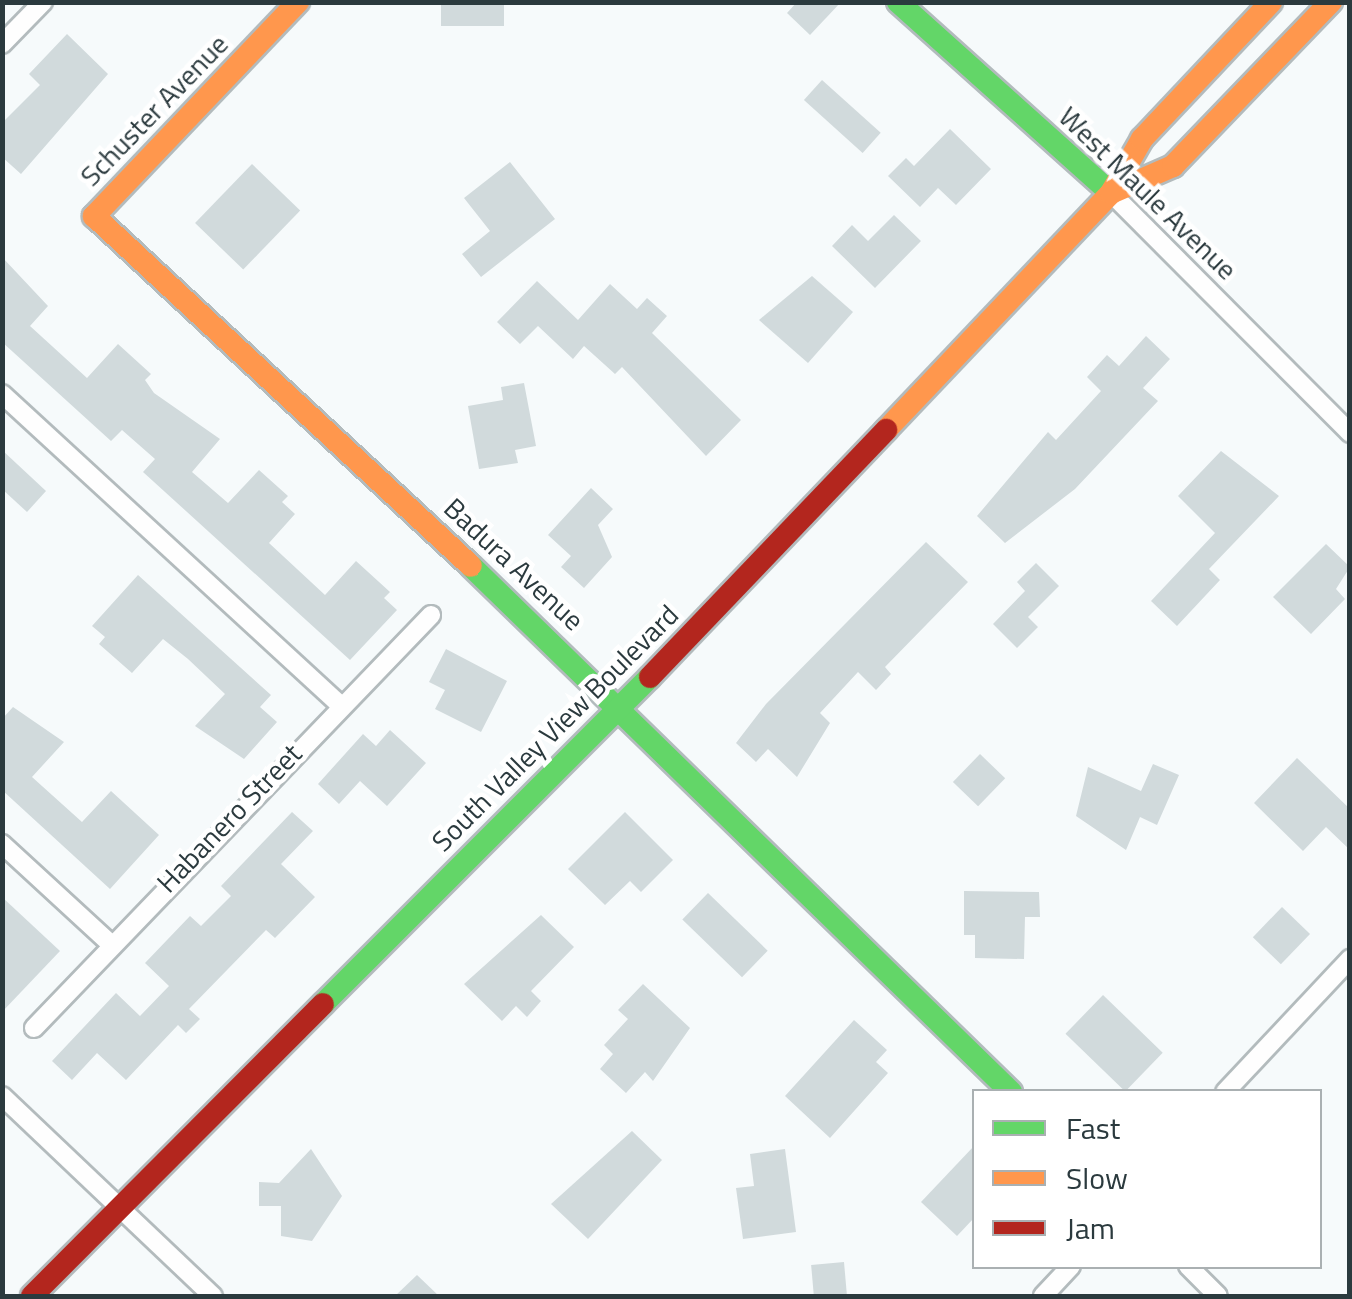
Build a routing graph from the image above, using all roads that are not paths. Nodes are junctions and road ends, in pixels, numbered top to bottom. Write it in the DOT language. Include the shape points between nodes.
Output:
graph roads {
  1 [pos="42,2"];
  2 [pos="298,2"];
  3 [pos="898,2"];
  4 [pos="1271,2"];
  5 [pos="1331,2"];
  6 [pos="2,44"];
  7 [pos="1110,194"];
  8 [pos="94,216"];
  9 [pos="2,394"];
  10 [pos="1350,433"];
  11 [pos="432,616"];
  12 [pos="620,704"];
  13 [pos="341,706"];
  14 [pos="2,844"];
  15 [pos="112,945"];
  16 [pos="1350,959"];
  17 [pos="34,1028"];
  18 [pos="1008,1089"];
  19 [pos="1228,1089"];
  20 [pos="2,1096"];
  21 [pos="119,1205"];
  22 [pos="1068,1269"];
  23 [pos="1191,1269"];
  24 [pos="32,1296"];
  25 [pos="213,1296"];
  26 [pos="1042,1296"];
  27 [pos="1218,1296"];
  1 -- 6 [label="street"];
  2 -- 8 [label="main road, Schuster Avenue"];
  3 -- 7 [label="main road, West Maule Avenue"];
  4 -- 7 [label="main road, South Valley View Boulevard" via="1142,138"];
  5 -- 7 [label="main road, South Valley View Boulevard" via="1173,166"];
  7 -- 10 [label="street, West Maule Avenue"];
  7 -- 12 [label="main road, South Valley View Boulevard"];
  8 -- 12 [label="main road, Badura Avenue"];
  9 -- 13 [label="street"];
  11 -- 13 [label="street, Habanero Street"];
  12 -- 18 [label="main road, Badura Avenue"];
  12 -- 21 [label="main road, South Valley View Boulevard"];
  13 -- 15 [label="street, Habanero Street"];
  14 -- 15 [label="street"];
  15 -- 17 [label="street, Habanero Street"];
  16 -- 19 [label="street"];
  20 -- 21 [label="street"];
  21 -- 24 [label="main road, South Valley View Boulevard"];
  21 -- 25 [label="street"];
  22 -- 26 [label="street"];
  23 -- 27 [label="street"];
}
